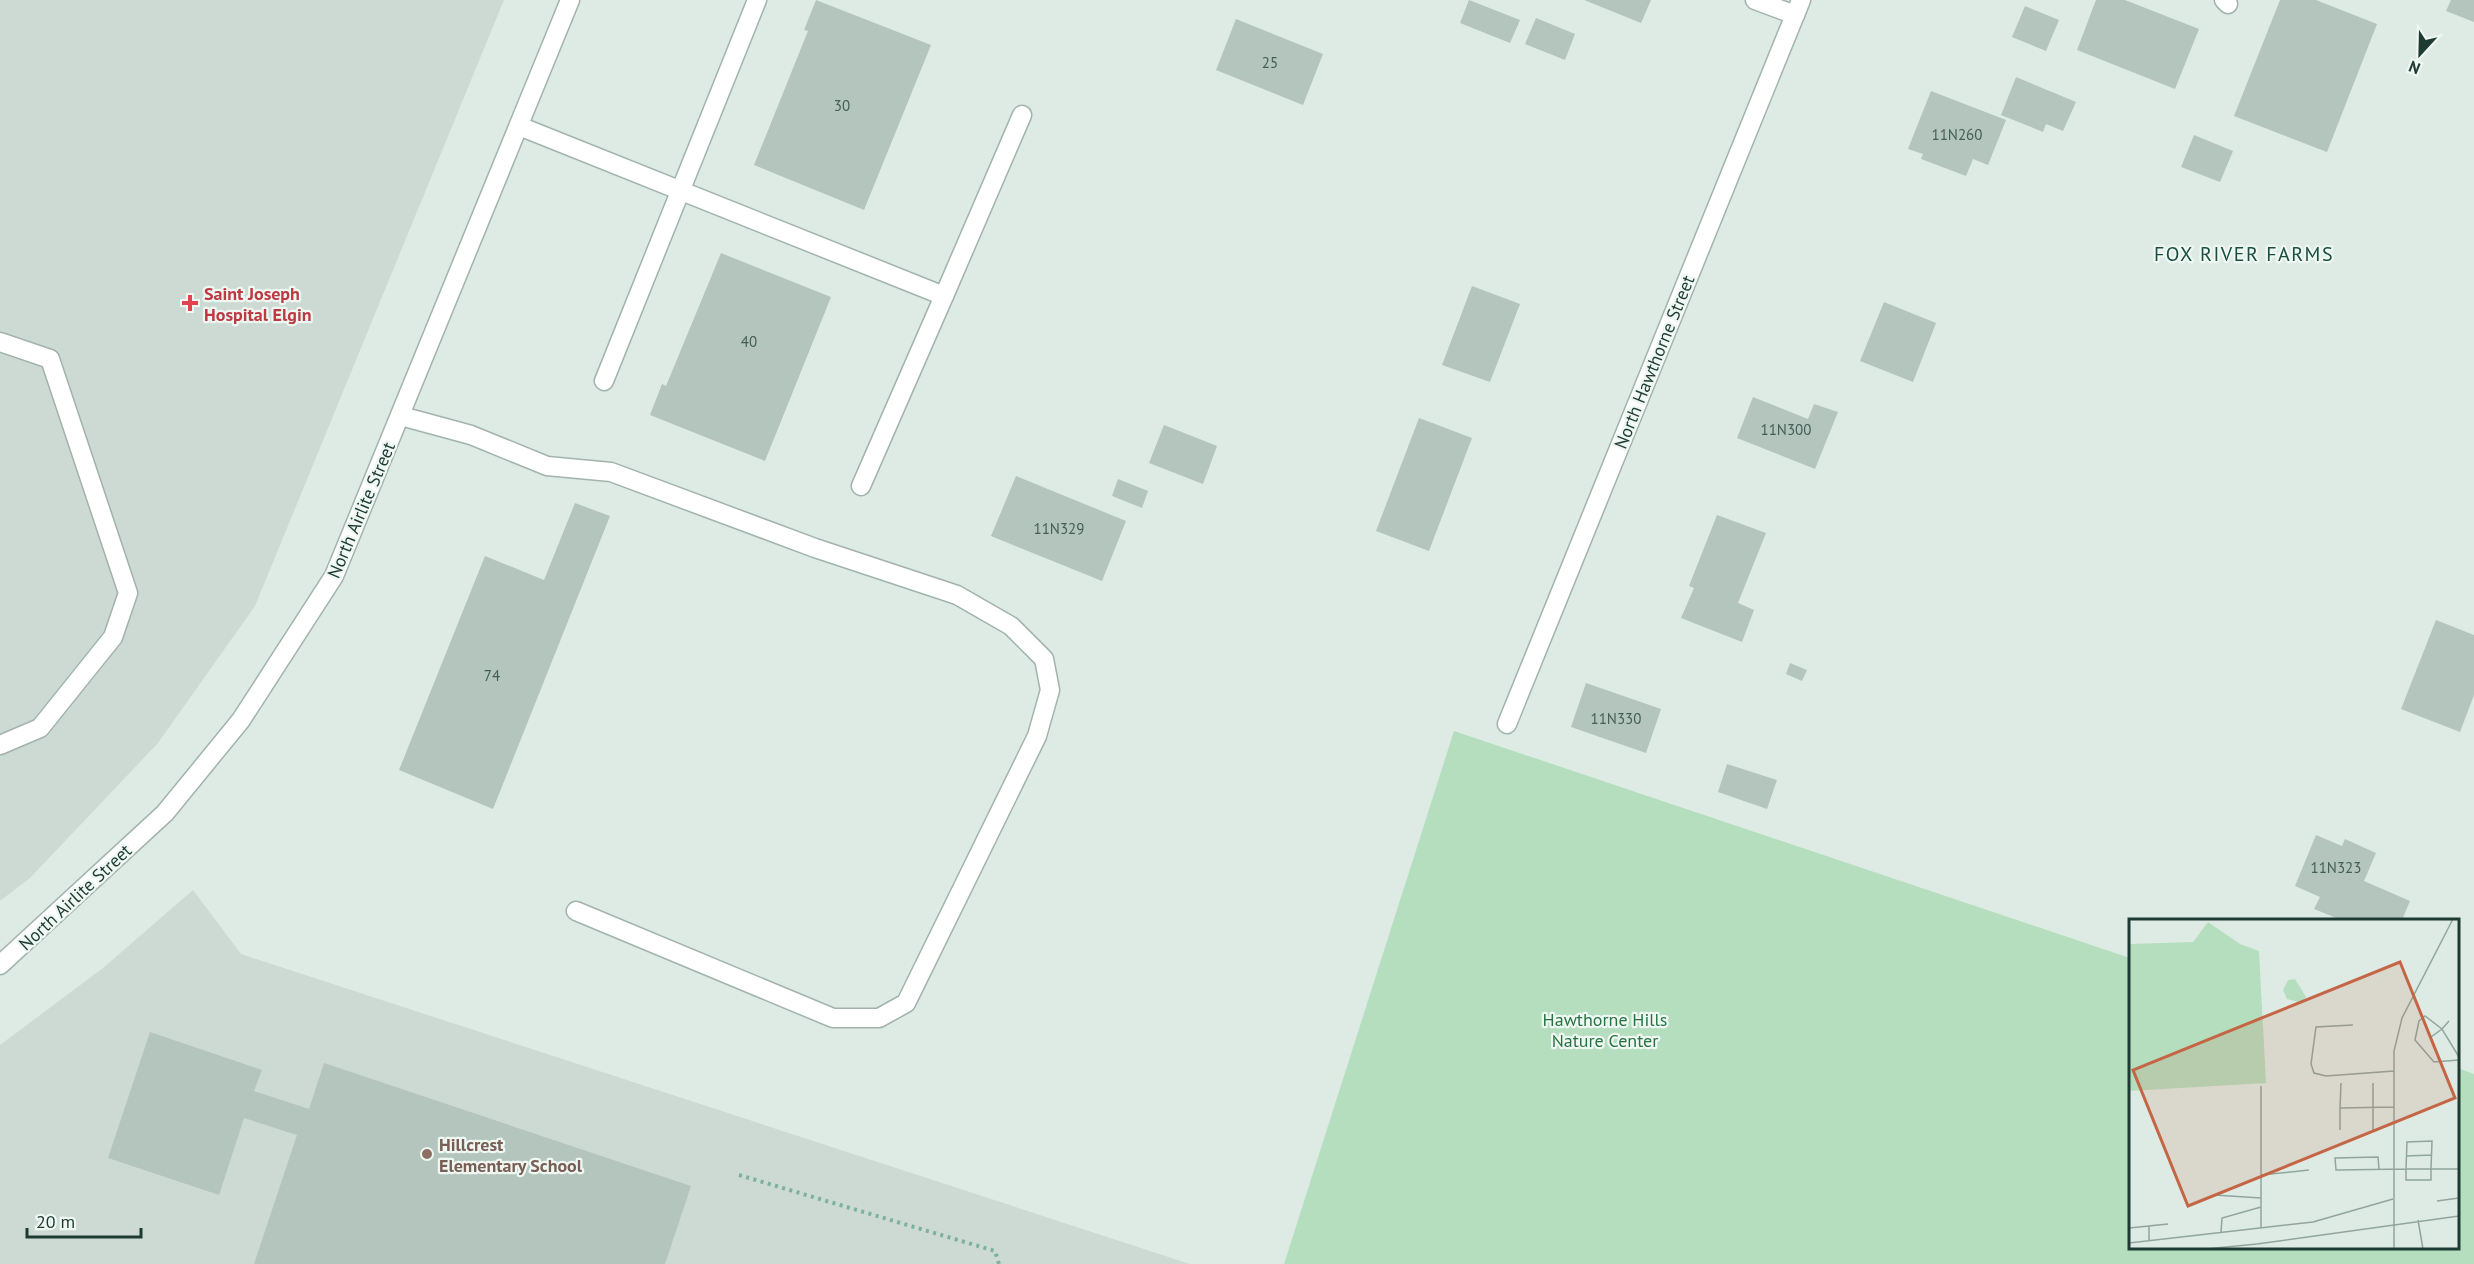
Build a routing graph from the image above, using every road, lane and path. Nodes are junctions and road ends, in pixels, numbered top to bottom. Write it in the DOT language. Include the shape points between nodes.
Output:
graph roads {
  1 [pos="570,0"];
  2 [pos="757,0"];
  3 [pos="1755,0"];
  4 [pos="1798,7"];
  5 [pos="1022,115"];
  6 [pos="519,126"];
  7 [pos="682,190"];
  8 [pos="944,296"];
  9 [pos="0,342"];
  10 [pos="604,381"];
  11 [pos="402,416"];
  12 [pos="861,486"];
  13 [pos="1507,724"];
  14 [pos="0,745"];
  15 [pos="576,911"];
  16 [pos="0,965"];
  17 [pos="739,1175"];
  18 [pos="999,1264"];
  1 -- 6 [label="street, North Airlite Street"];
  2 -- 7 [label="street"];
  3 -- 4 [label="street"];
  4 -- 13 [label="street, North Hawthorne Street"];
  5 -- 8 [label="street"];
  6 -- 7 [label="street"];
  6 -- 11 [label="street, North Airlite Street"];
  7 -- 8 [label="street"];
  7 -- 10 [label="street"];
  8 -- 12 [label="street"];
  9 -- 14 [label="street" via="50,358 128,593 113,637 40,728"];
  11 -- 15 [label="street" via="471,435 547,466 611,472 815,548 957,595 1011,626 1044,659 1050,690 1037,736 906,1003 879,1018 833,1018"];
  11 -- 16 [label="street, North Airlite Street" via="334,576 241,720 165,813"];
  17 -- 18 [label="path" via="995,1251"];
}
